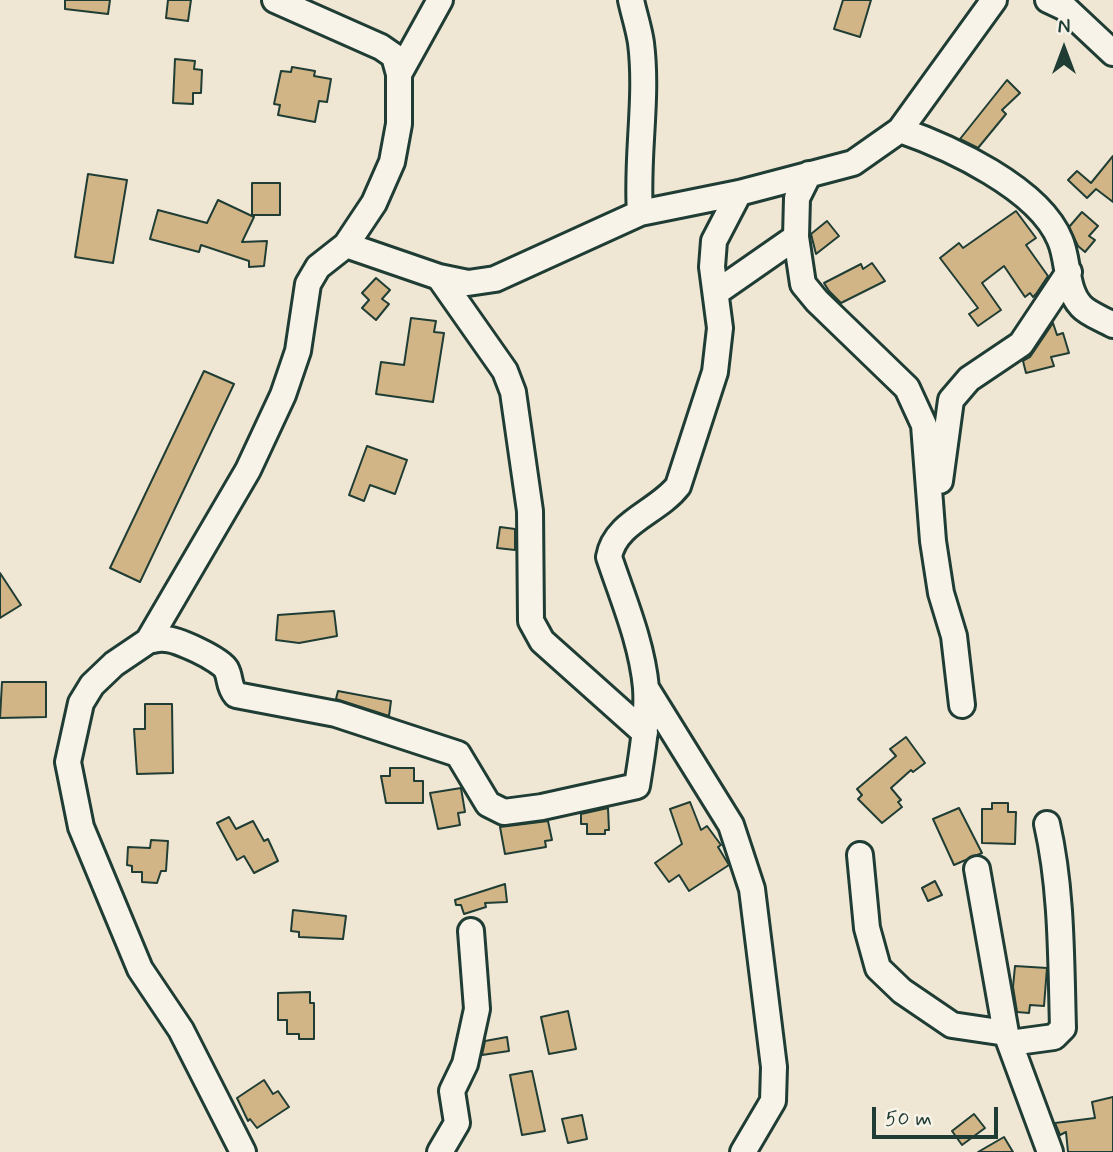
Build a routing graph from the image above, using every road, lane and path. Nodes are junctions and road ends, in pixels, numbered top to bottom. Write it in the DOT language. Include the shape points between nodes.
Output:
graph roads {
  1 [pos="275,0"];
  2 [pos="440,0"];
  3 [pos="631,0"];
  4 [pos="994,0"];
  5 [pos="1048,0"];
  6 [pos="1113,53"];
  7 [pos="399,74"];
  8 [pos="900,130"];
  9 [pos="809,174"];
  10 [pos="739,193"];
  11 [pos="640,213"];
  12 [pos="796,237"];
  13 [pos="346,246"];
  14 [pos="1069,272"];
  15 [pos="439,277"];
  16 [pos="717,292"];
  17 [pos="1113,325"];
  18 [pos="933,541"];
  19 [pos="148,641"];
  20 [pos="646,688"];
  21 [pos="962,705"];
  22 [pos="645,733"];
  23 [pos="1047,824"];
  24 [pos="860,855"];
  25 [pos="977,869"];
  26 [pos="471,931"];
  27 [pos="1008,1038"];
  28 [pos="243,1152"];
  29 [pos="440,1152"];
  30 [pos="743,1152"];
  31 [pos="1050,1152"];
  1 -- 7 [label="street" via="381,47 394,56"];
  2 -- 7 [label="street"];
  3 -- 11 [label="street" via="641,43"];
  4 -- 8 [label="street"];
  5 -- 6 [label="street" via="1065,8"];
  7 -- 13 [label="street" via="399,124 392,162"];
  8 -- 9 [label="street" via="853,163"];
  8 -- 14 [label="street" via="971,159 1033,202 1060,238"];
  9 -- 10 [label="street"];
  9 -- 12 [label="street" via="797,198"];
  10 -- 11 [label="street"];
  10 -- 16 [label="street" via="714,241 712,267"];
  11 -- 15 [label="street" via="495,279 468,284"];
  12 -- 16 [label="street"];
  12 -- 18 [label="street" via="803,284 907,388 924,425"];
  13 -- 15 [label="street"];
  13 -- 19 [label="street" via="318,267 308,284 298,351 284,396 248,470"];
  14 -- 17 [label="street" via="1081,306"];
  14 -- 18 [label="street" via="1021,344 969,379 951,400"];
  15 -- 22 [label="street" via="505,370 513,392 530,511 531,621 542,641"];
  16 -- 20 [label="street" via="720,328 715,372 678,486 668,499 621,531 609,556 638,644"];
  18 -- 21 [label="street" via="954,636"];
  19 -- 22 [label="street" via="166,638 219,663 226,668 229,687 236,695 336,713 458,754 488,804 504,812 637,786"];
  19 -- 28 [label="street" via="92,685 81,703 68,762 81,827 140,970 181,1030"];
  20 -- 22 [label="street"];
  20 -- 30 [label="street" via="731,825 752,889 774,1067 773,1101"];
  23 -- 27 [label="street" via="1061,936 1063,1028 1054,1037"];
  24 -- 27 [label="street" via="867,928 878,968 902,991 952,1025"];
  25 -- 27 [label="street"];
  26 -- 29 [label="street" via="477,1009 465,1064 452,1091 457,1123"];
  27 -- 31 [label="street"];
}
